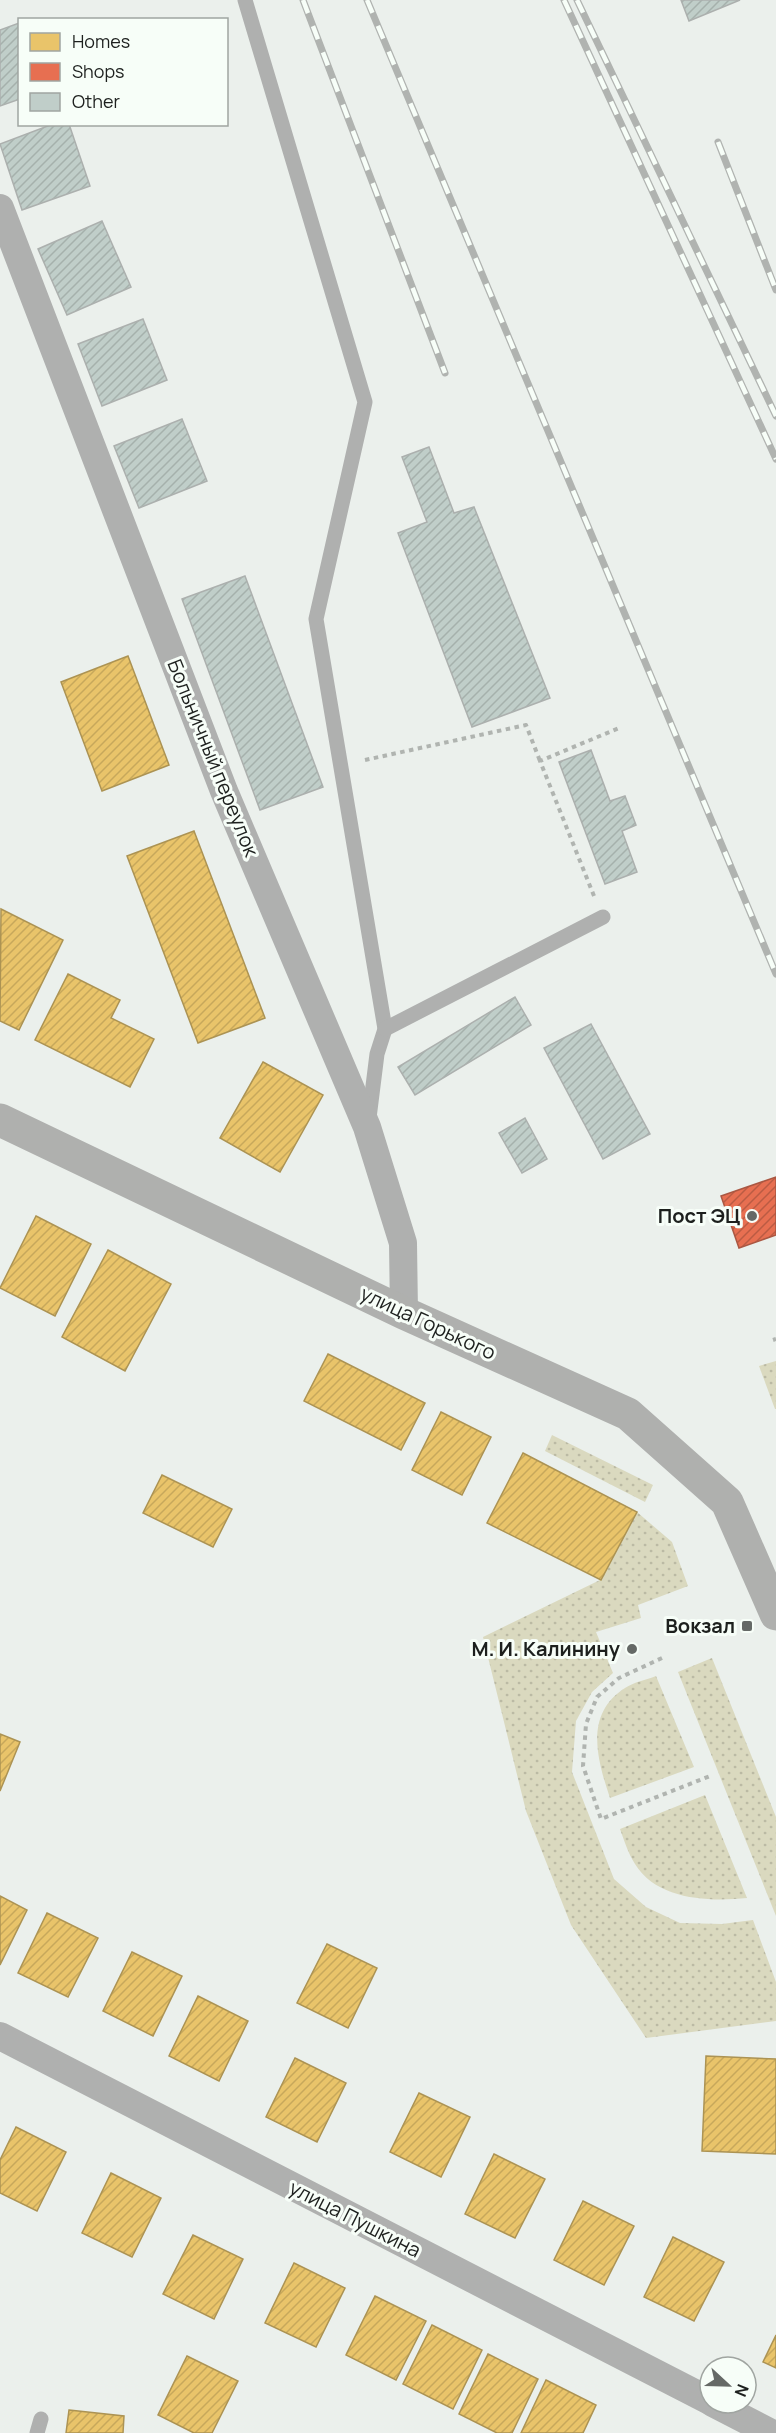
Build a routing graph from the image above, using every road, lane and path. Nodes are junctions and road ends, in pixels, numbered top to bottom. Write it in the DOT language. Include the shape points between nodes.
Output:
graph roads {
  1 [pos="245,0"];
  2 [pos="0,208"];
  3 [pos="619,728"];
  4 [pos="540,761"];
  5 [pos="341,765"];
  6 [pos="603,917"];
  7 [pos="385,1029"];
  8 [pos="0,1120"];
  9 [pos="367,1127"];
  10 [pos="404,1313"];
  11 [pos="776,1614"];
  12 [pos="662,1658"];
  13 [pos="710,1776"];
  14 [pos="0,2036"];
  15 [pos="698,2395"];
  16 [pos="737,2415"];
  17 [pos="771,2433"];
  1 -- 5 [label="lane" via="365,402 316,619"];
  2 -- 9 [label="street, Больничный переулок" via="224,791"];
  3 -- 4 [label="path"];
  4 -- 5 [label="path" via="526,725"];
  4 -- 6 [label="path"];
  5 -- 7 [label="lane"];
  6 -- 7 [label="lane"];
  7 -- 9 [label="lane" via="377,1054"];
  8 -- 10 [label="street, улица Горького"];
  9 -- 10 [label="street, Больничный переулок" via="403,1243"];
  10 -- 11 [label="street, улица Горького" via="628,1414 727,1502"];
  12 -- 13 [label="path" via="619,1678 597,1697 586,1724 583,1766 601,1818"];
  14 -- 15 [label="street, улица Пушкина"];
  16 -- 17 [label="street, улица Пушкина"];
}
